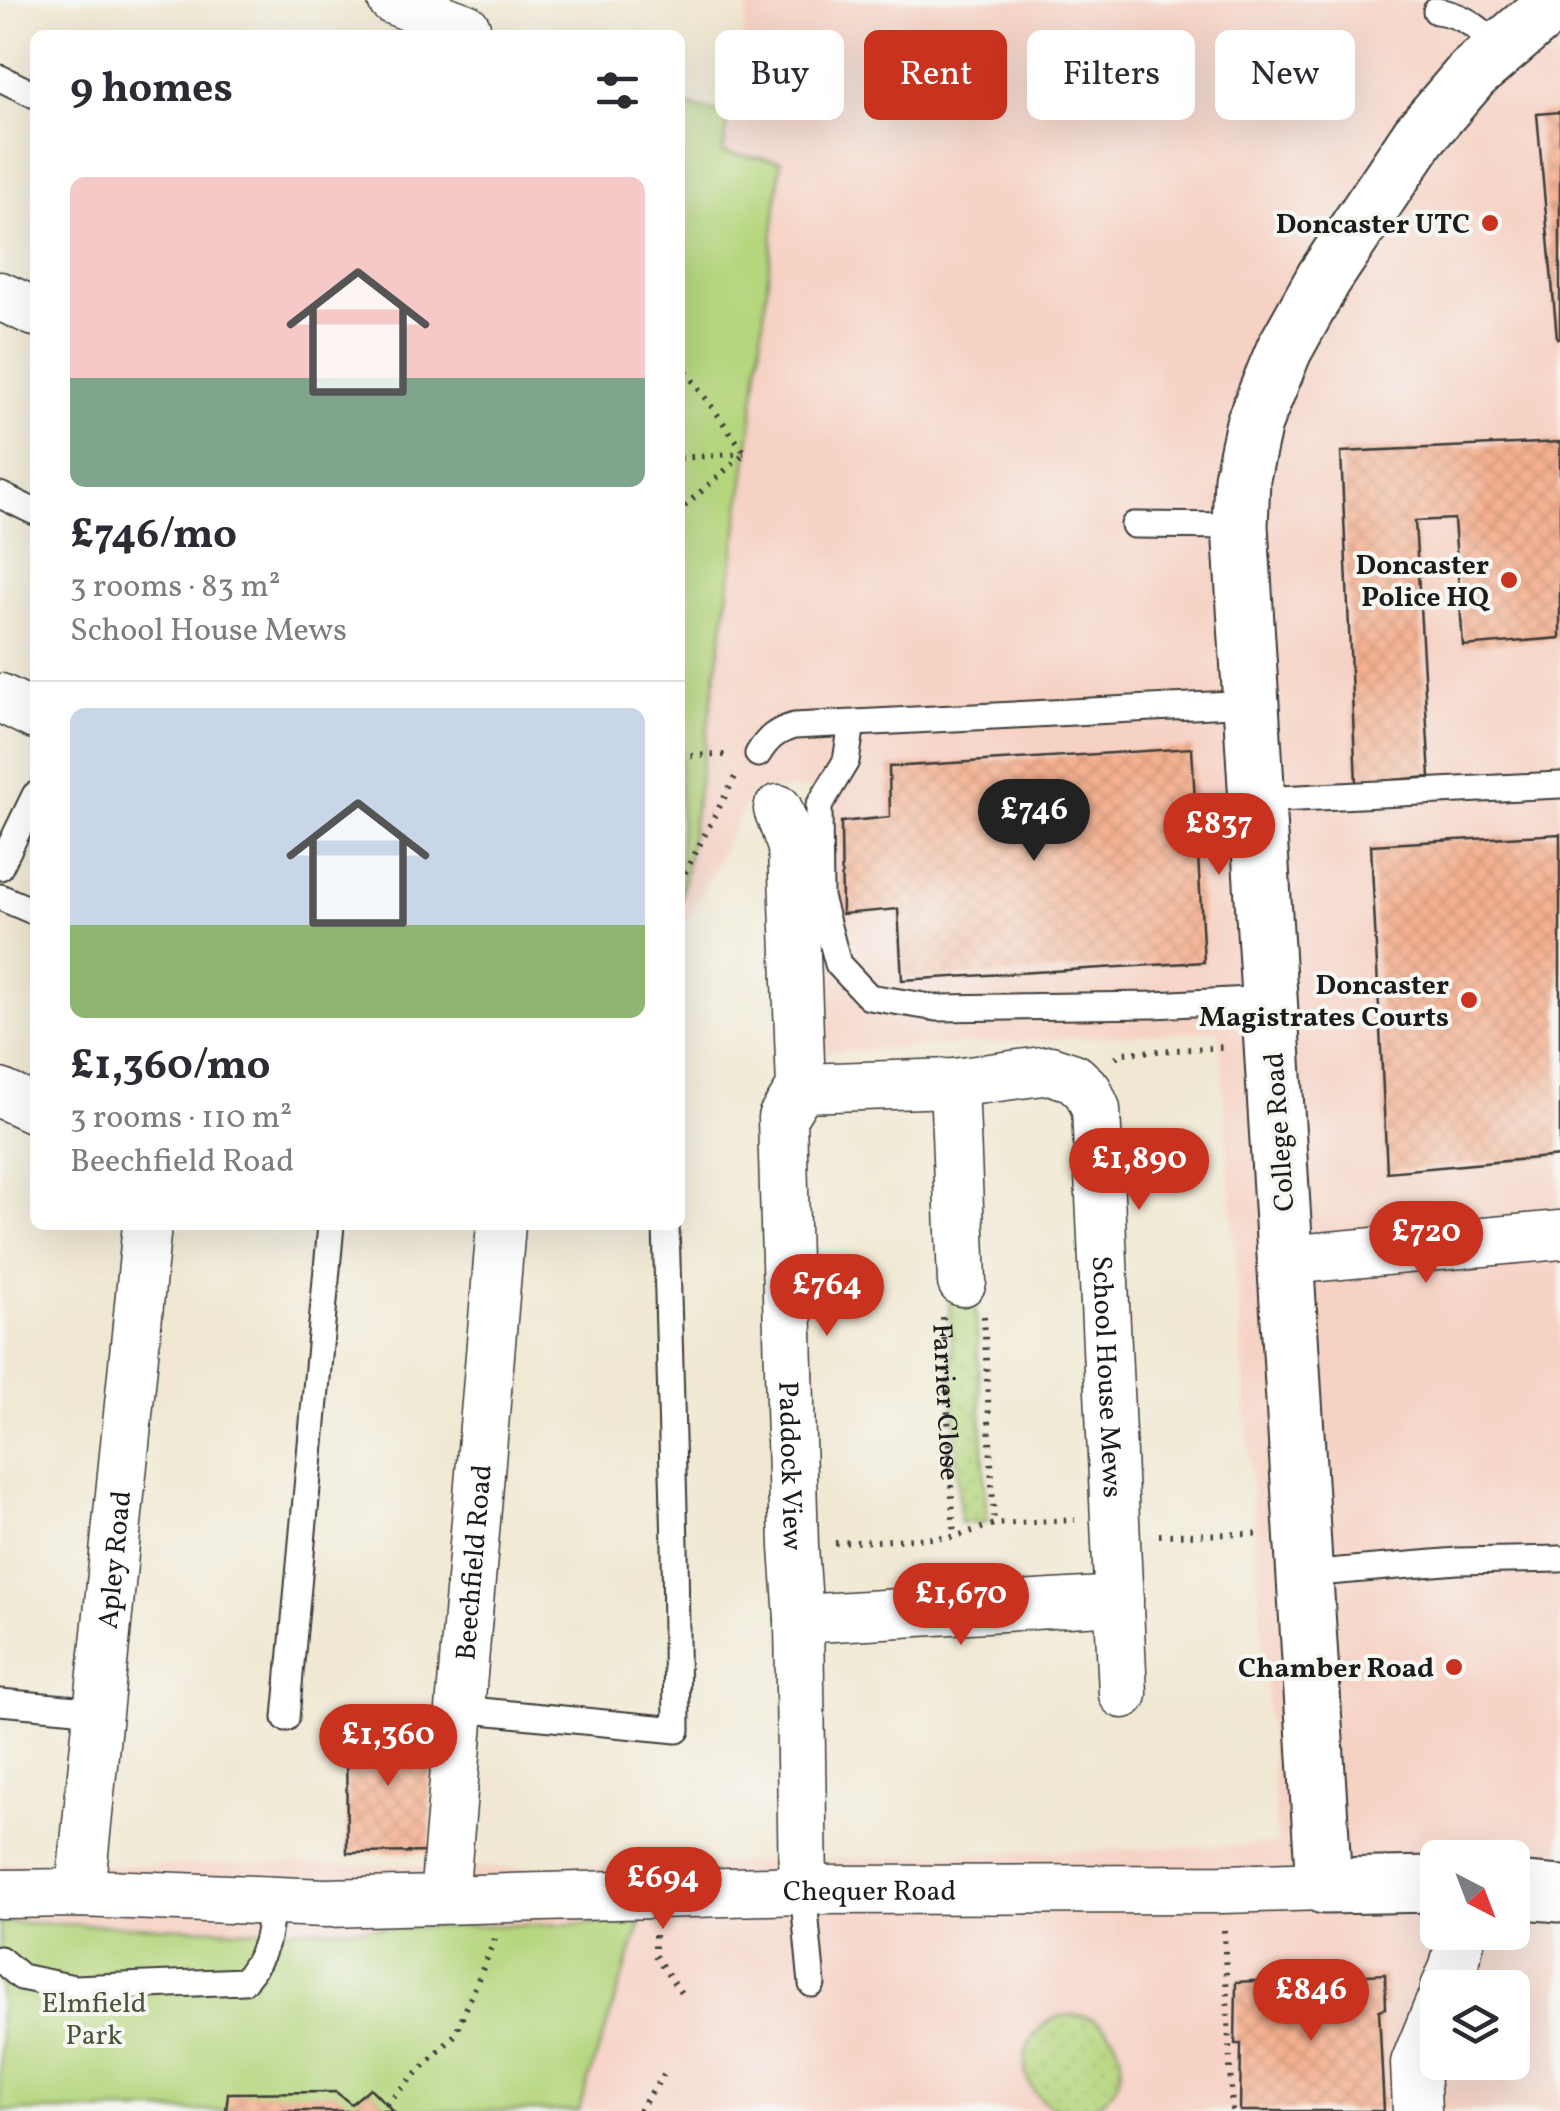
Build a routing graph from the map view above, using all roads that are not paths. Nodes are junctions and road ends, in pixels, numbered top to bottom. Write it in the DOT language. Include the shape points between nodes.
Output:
graph roads {
  1 [pos="392,0"];
  2 [pos="1558,1"];
  3 [pos="1436,11"];
  4 [pos="467,21"];
  5 [pos="1501,48"];
  6 [pos="0,78"];
  7 [pos="30,93"];
  8 [pos="0,296"];
  9 [pos="30,310"];
  10 [pos="0,495"];
  11 [pos="30,510"];
  12 [pos="1134,525"];
  13 [pos="1240,526"];
  14 [pos="0,698"];
  15 [pos="1251,704"];
  16 [pos="30,713"];
  17 [pos="852,724"];
  18 [pos="758,754"];
  19 [pos="1560,784"];
  20 [pos="1257,800"];
  21 [pos="30,805"];
  22 [pos="778,809"];
  23 [pos="0,867"];
  24 [pos="0,897"];
  25 [pos="30,910"];
  26 [pos="1271,1022"];
  27 [pos="954,1083"];
  28 [pos="801,1088"];
  29 [pos="0,1094"];
  30 [pos="30,1107"];
  31 [pos="146,1230"];
  32 [pos="330,1230"];
  33 [pos="501,1230"];
  34 [pos="666,1230"];
  35 [pos="1560,1235"];
  36 [pos="1286,1260"];
  37 [pos="962,1282"];
  38 [pos="1304,1554"];
  39 [pos="1560,1559"];
  40 [pos="1119,1600"];
  41 [pos="799,1619"];
  42 [pos="1123,1694"];
  43 [pos="0,1702"];
  44 [pos="460,1710"];
  45 [pos="98,1711"];
  46 [pos="286,1718"];
  47 [pos="1420,1884"];
  48 [pos="1324,1886"];
  49 [pos="803,1890"];
  50 [pos="1530,1892"];
  51 [pos="80,1893"];
  52 [pos="0,1894"];
  53 [pos="1560,1894"];
  54 [pos="444,1899"];
  55 [pos="272,1900"];
  56 [pos="0,1959"];
  57 [pos="812,1984"];
  58 [pos="1420,2051"];
  59 [pos="1417,2111"];
  1 -- 4 [label="street"];
  2 -- 5 [label="street, College Road"];
  3 -- 5 [label="lane" via="1473,24"];
  5 -- 13 [label="street, College Road" via="1418,136 1284,350 1254,422"];
  6 -- 7 [label="lane"];
  8 -- 9 [label="street"];
  10 -- 11 [label="lane"];
  12 -- 13 [label="lane"];
  13 -- 15 [label="street, College Road"];
  14 -- 16 [label="street"];
  15 -- 17 [label="lane"];
  15 -- 20 [label="street, College Road"];
  17 -- 18 [label="lane" via="778,730"];
  17 -- 26 [label="lane" via="846,761 819,806 820,897 838,964 869,997 937,1008 1154,1004"];
  19 -- 20 [label="lane"];
  20 -- 26 [label="street, College Road"];
  21 -- 23 [label="lane"];
  22 -- 28 [label="street, Paddock View" via="792,847"];
  24 -- 25 [label="lane"];
  26 -- 36 [label="street, College Road"];
  27 -- 28 [label="street"];
  27 -- 37 [label="street"];
  27 -- 40 [label="street, School House Mews" via="1050,1070 1074,1078 1096,1108"];
  28 -- 41 [label="street, Paddock View" via="782,1118"];
  29 -- 30 [label="street"];
  31 -- 45 [label="street, Apley Road"];
  32 -- 46 [label="lane"];
  33 -- 44 [label="street, Beechfield Road"];
  34 -- 44 [label="lane" via="677,1730"];
  35 -- 36 [label="street"];
  36 -- 38 [label="street, College Road"];
  38 -- 39 [label="lane"];
  38 -- 48 [label="street, College Road"];
  40 -- 41 [label="street"];
  40 -- 42 [label="street, School House Mews"];
  41 -- 49 [label="street, Paddock View"];
  43 -- 45 [label="lane"];
  44 -- 54 [label="street, Beechfield Road"];
  45 -- 51 [label="street, Apley Road"];
  47 -- 48 [label="street, Chequer Road"];
  48 -- 49 [label="street, Chequer Road"];
  49 -- 54 [label="street, Chequer Road"];
  49 -- 57 [label="lane"];
  50 -- 53 [label="street"];
  51 -- 52 [label="street, Chequer Road"];
  51 -- 55 [label="street, Chequer Road"];
  54 -- 55 [label="street, Chequer Road"];
  55 -- 56 [label="lane" via="268,1942 244,1980 74,1988 21,1977"];
  58 -- 59 [label="street"];
}
